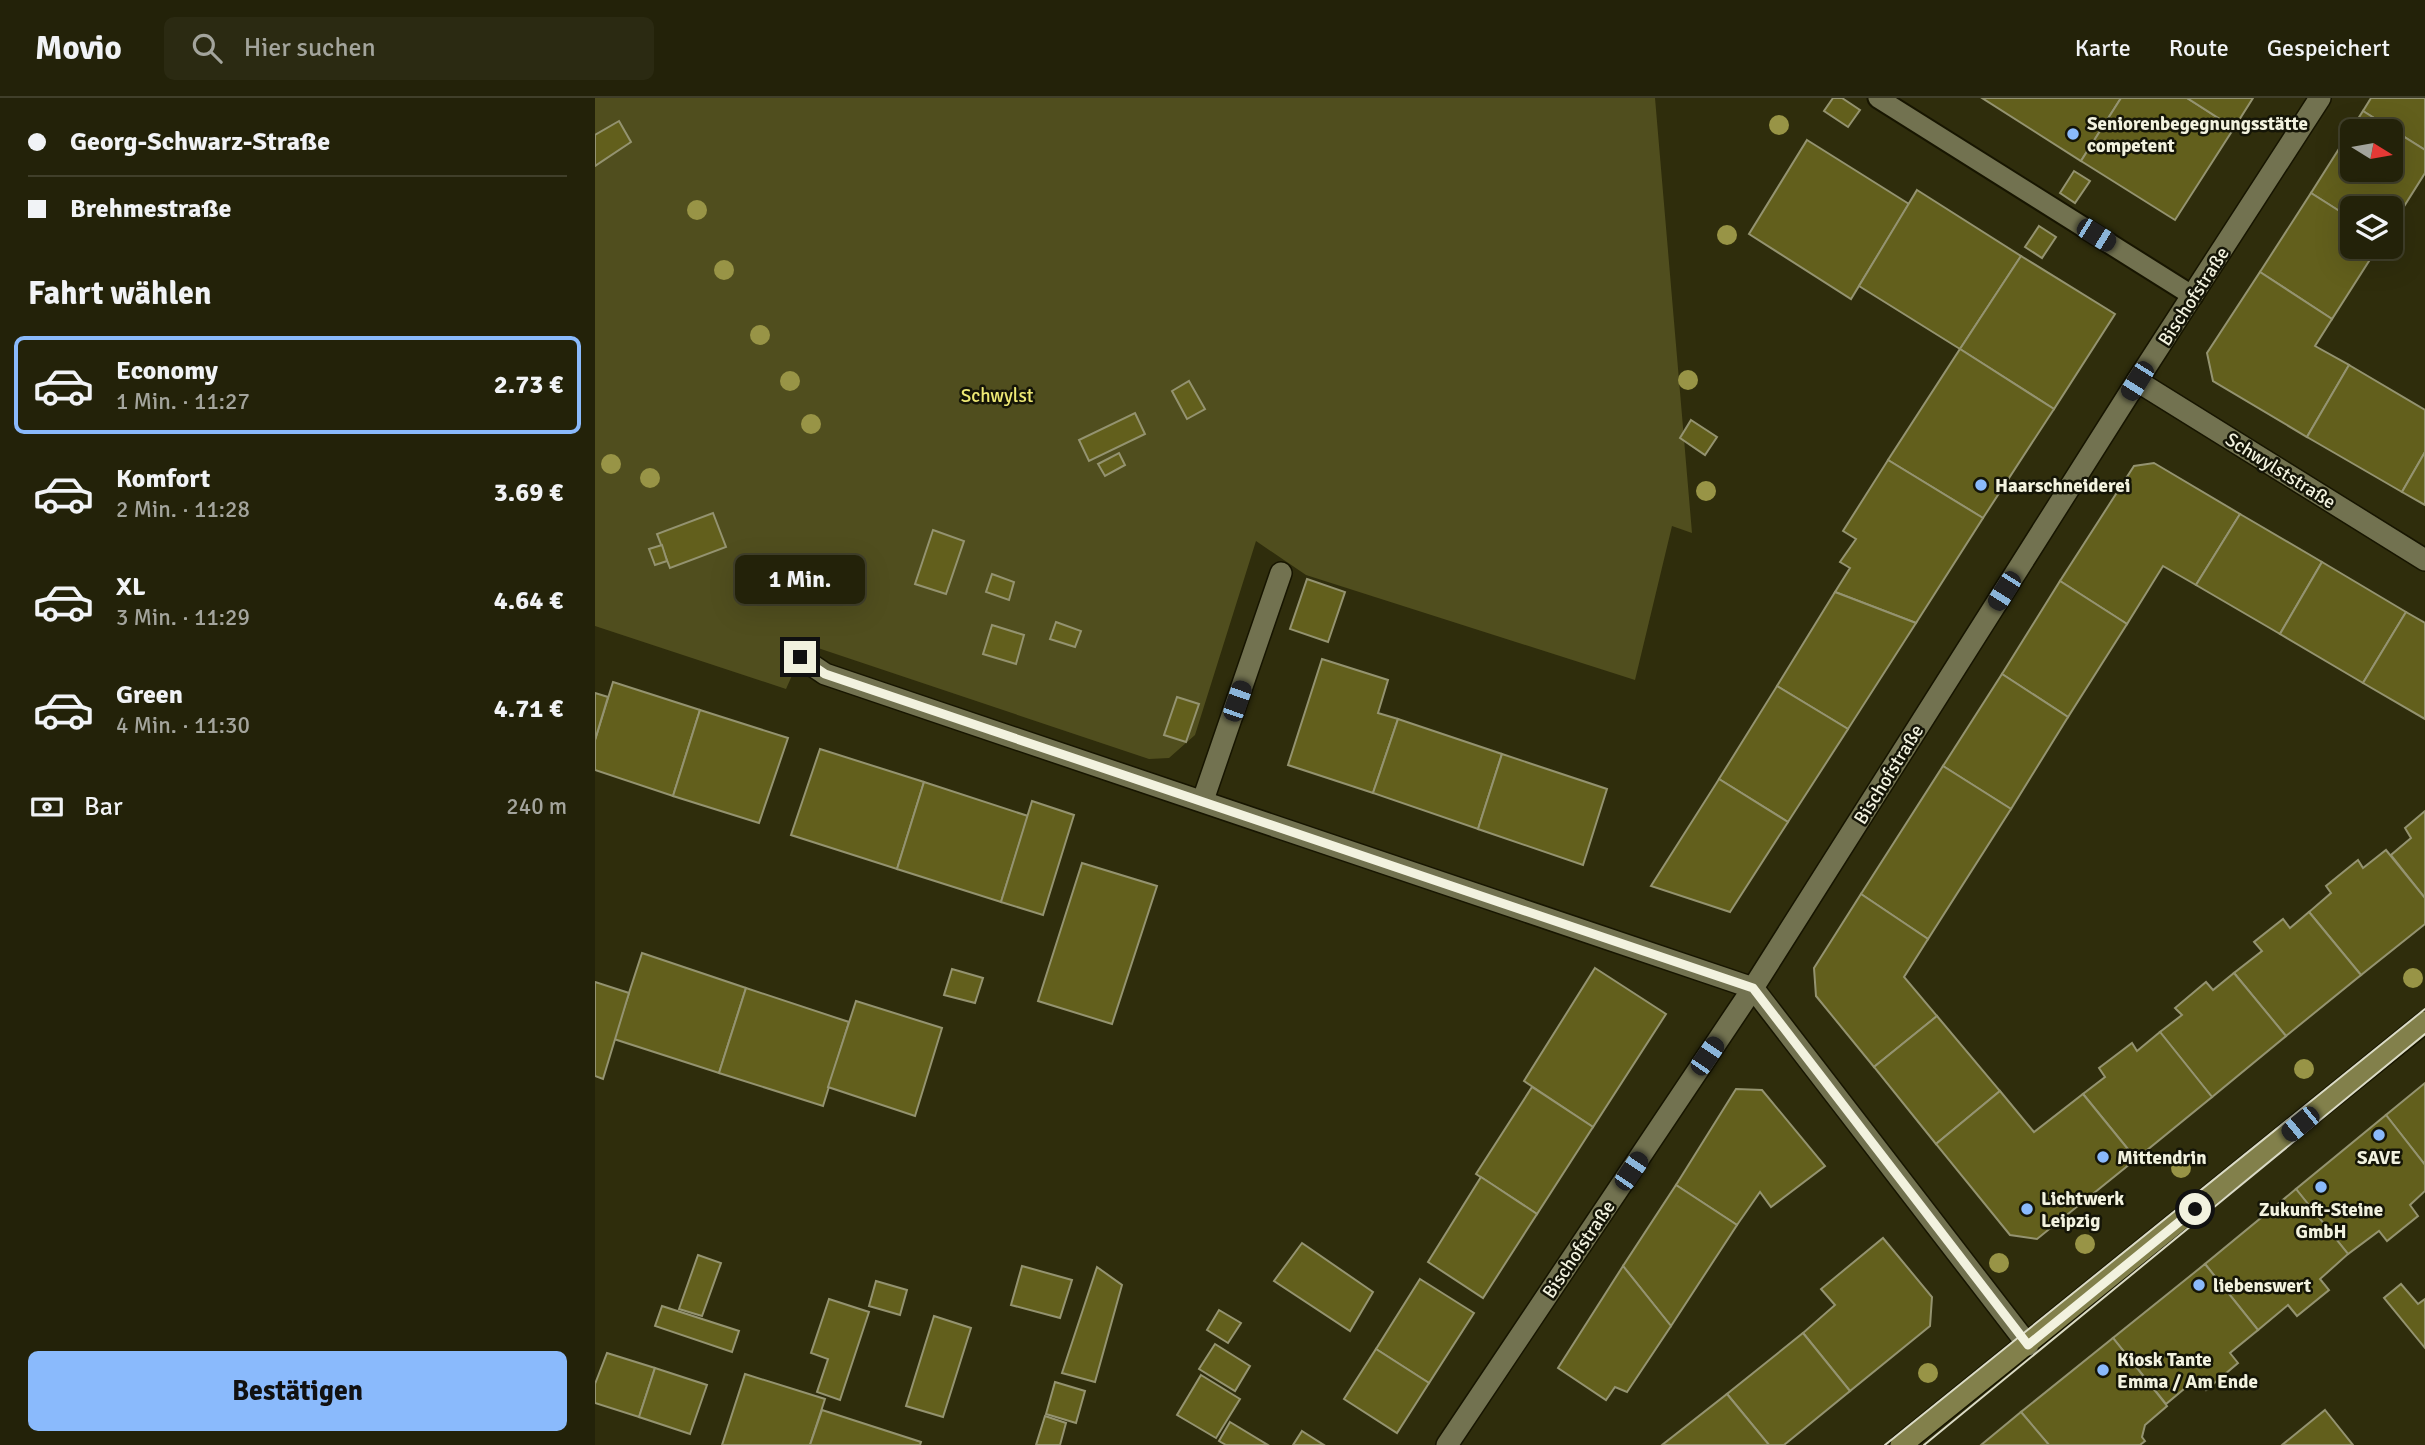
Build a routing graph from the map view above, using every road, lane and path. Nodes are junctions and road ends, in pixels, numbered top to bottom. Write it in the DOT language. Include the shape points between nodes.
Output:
graph roads {
  1 [pos="1878,98"];
  2 [pos="2321,98"];
  3 [pos="2193,296"];
  4 [pos="2137,381"];
  5 [pos="2425,560"];
  6 [pos="1281,573"];
  7 [pos="800,657"];
  8 [pos="1203,800"];
  9 [pos="1753,988"];
  10 [pos="2425,1022"];
  11 [pos="2028,1345"];
  12 [pos="1447,1445"];
  13 [pos="1901,1445"];
  1 -- 3 [label="lane"];
  2 -- 3 [label="street, Bischofstraße"];
  3 -- 4 [label="street, Bischofstraße"];
  4 -- 5 [label="street, Schwylststraße"];
  4 -- 9 [label="street, Bischofstraße"];
  6 -- 8 [label="street"];
  7 -- 8 [label="street" via="825,674"];
  8 -- 9 [label="street"];
  9 -- 11 [label="street"];
  9 -- 12 [label="street, Bischofstraße"];
  10 -- 11 [label="street"];
  11 -- 13 [label="street"];
}
